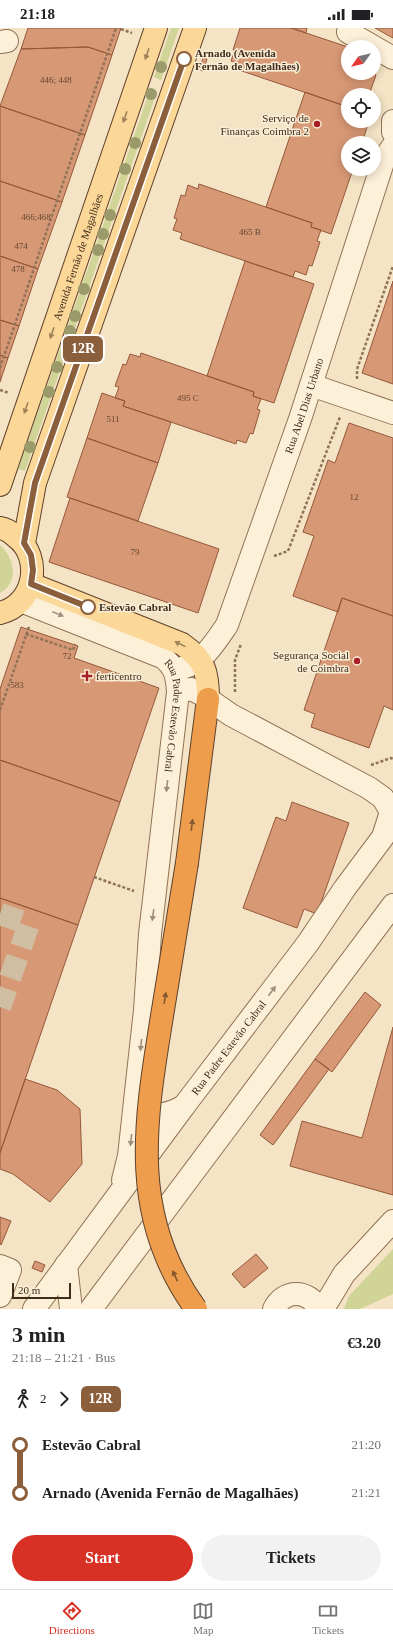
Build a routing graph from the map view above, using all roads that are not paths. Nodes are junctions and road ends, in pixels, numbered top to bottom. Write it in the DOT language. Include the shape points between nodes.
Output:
graph roads {
  1 [pos="156,28"];
  2 [pos="195,28"];
  3 [pos="348,32"];
  4 [pos="393,58"];
  5 [pos="393,121"];
  6 [pos="393,132"];
  7 [pos="393,146"];
  8 [pos="311,385"];
  9 [pos="393,413"];
  10 [pos="0,485"];
  11 [pos="0,528"];
  12 [pos="24,543"];
  13 [pos="26,592"];
  14 [pos="0,613"];
  15 [pos="199,659"];
  16 [pos="174,669"];
  17 [pos="178,692"];
  18 [pos="208,699"];
  19 [pos="393,905"];
  20 [pos="135,1101"];
  21 [pos="184,1106"];
  22 [pos="119,1192"];
  23 [pos="393,1221"];
  24 [pos="66,1265"];
  25 [pos="0,1266"];
  26 [pos="344,1274"];
  27 [pos="300,1293"];
  28 [pos="0,1296"];
  29 [pos="34,1309"];
  30 [pos="71,1309"];
  31 [pos="91,1309"];
  32 [pos="196,1309"];
  33 [pos="274,1309"];
  34 [pos="319,1309"];
  35 [pos="323,1309"];
  1 -- 10 [label="main road, Avenida Fernão de Magalhães, one-way"];
  2 -- 12 [label="main road" via="35,483"];
  3 -- 4 [label="street"];
  5 -- 6 [label="street"];
  7 -- 8 [label="street, Rua Abel Dias Urbano" via="384,159"];
  8 -- 9 [label="street"];
  8 -- 15 [label="street, Rua Abel Dias Urbano" via="226,625 215,643"];
  11 -- 12 [label="main road" via="6,529"];
  12 -- 13 [label="main road" via="31,555 33,570"];
  13 -- 14 [label="main road" via="13,608"];
  15 -- 13 [label="main road, one-way" via="182,644"];
  13 -- 16 [label="street, Rua Padre Estevão Cabral, one-way" via="162,657"];
  15 -- 16 [label="street, Rua Abel Dias Urbano" via="184,668"];
  15 -- 18 [label="main road" via="205,667"];
  16 -- 17 [label="street, Rua Padre Estevão Cabral" via="178,679"];
  17 -- 18 [label="street, Rua Padre Estevão Cabral" via="191,690"];
  17 -- 20 [label="street, Rua Padre Estevão Cabral, one-way"];
  21 -- 18 [label="street, Rua Padre Estevão Cabral, one-way" via="308,943 383,836 391,812 384,798 369,788 231,715"];
  32 -- 18 [label="highway, one-way, bridge" via="181,1288 160,1242 153,1216 146,1159 151,1085 187,863"];
  19 -- 31 [label="street"];
  20 -- 21 [label="street, Rua Padre Estevão Cabral" via="148,1111 169,1114"];
  20 -- 22 [label="street, one-way" via="129,1156"];
  21 -- 22 [label="street"];
  22 -- 24 [label="street"];
  23 -- 26 [label="street"];
  24 -- 29 [label="street"];
  24 -- 30 [label="street"];
  25 -- 28 [label="street" via="10,1270"];
  26 -- 27 [label="street"];
  26 -- 35 [label="street"];
  27 -- 33 [label="street" via="284,1297"];
  27 -- 34 [label="street" via="314,1301"];
}
